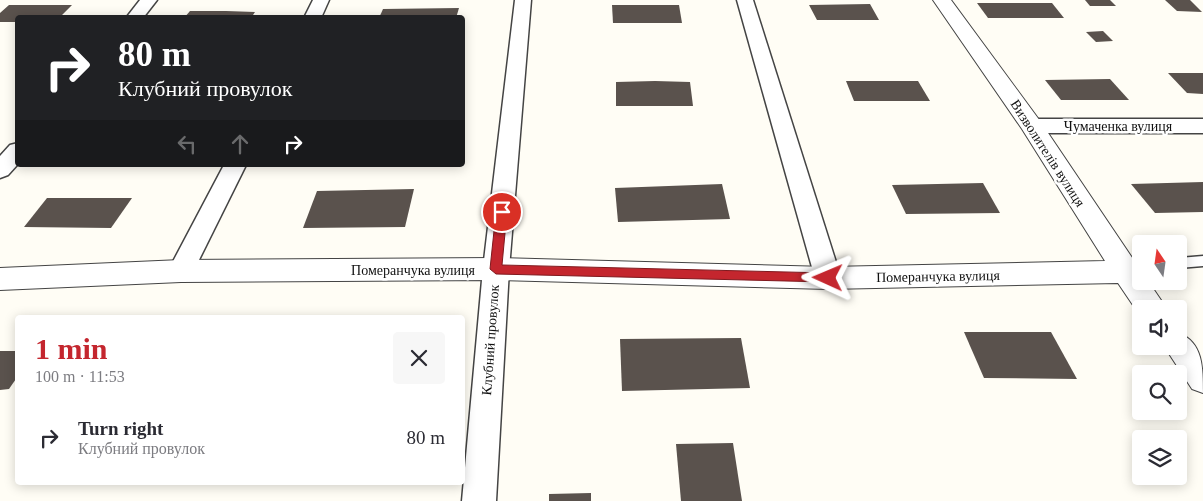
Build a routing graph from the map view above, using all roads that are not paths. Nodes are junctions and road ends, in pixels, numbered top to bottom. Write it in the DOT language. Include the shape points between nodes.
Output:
graph roads {
  1 [pos="149,0"];
  2 [pos="321,0"];
  3 [pos="523,0"];
  4 [pos="745,0"];
  5 [pos="942,0"];
  6 [pos="136,15"];
  7 [pos="314,15"];
  8 [pos="1032,126"];
  9 [pos="1203,126"];
  10 [pos="15,153"];
  11 [pos="234,167"];
  12 [pos="0,170"];
  13 [pos="1203,262"];
  14 [pos="1188,263"];
  15 [pos="1130,268"];
  16 [pos="496,269"];
  17 [pos="180,271"];
  18 [pos="828,278"];
  19 [pos="0,279"];
  20 [pos="1147,300"];
  21 [pos="1186,355"];
  22 [pos="1203,379"];
  23 [pos="478,501"];
  1 -- 6 [label="street"];
  2 -- 7 [label="street"];
  3 -- 16 [label="street, Клубний провулок"];
  4 -- 18 [label="street"];
  5 -- 8 [label="street, Визволителів вулиця"];
  8 -- 9 [label="street, Чумаченка вулиця"];
  8 -- 15 [label="street, Визволителів вулиця"];
  10 -- 12 [label="street"];
  11 -- 17 [label="street"];
  13 -- 14 [label="lane"];
  15 -- 18 [label="street, Померанчука вулиця"];
  15 -- 20 [label="street, Визволителів вулиця"];
  16 -- 17 [label="street, Померанчука вулиця"];
  16 -- 18 [label="street, Померанчука вулиця"];
  16 -- 23 [label="street, Клубний провулок"];
  17 -- 19 [label="street, Померанчука вулиця"];
  21 -- 22 [label="street"];
}
